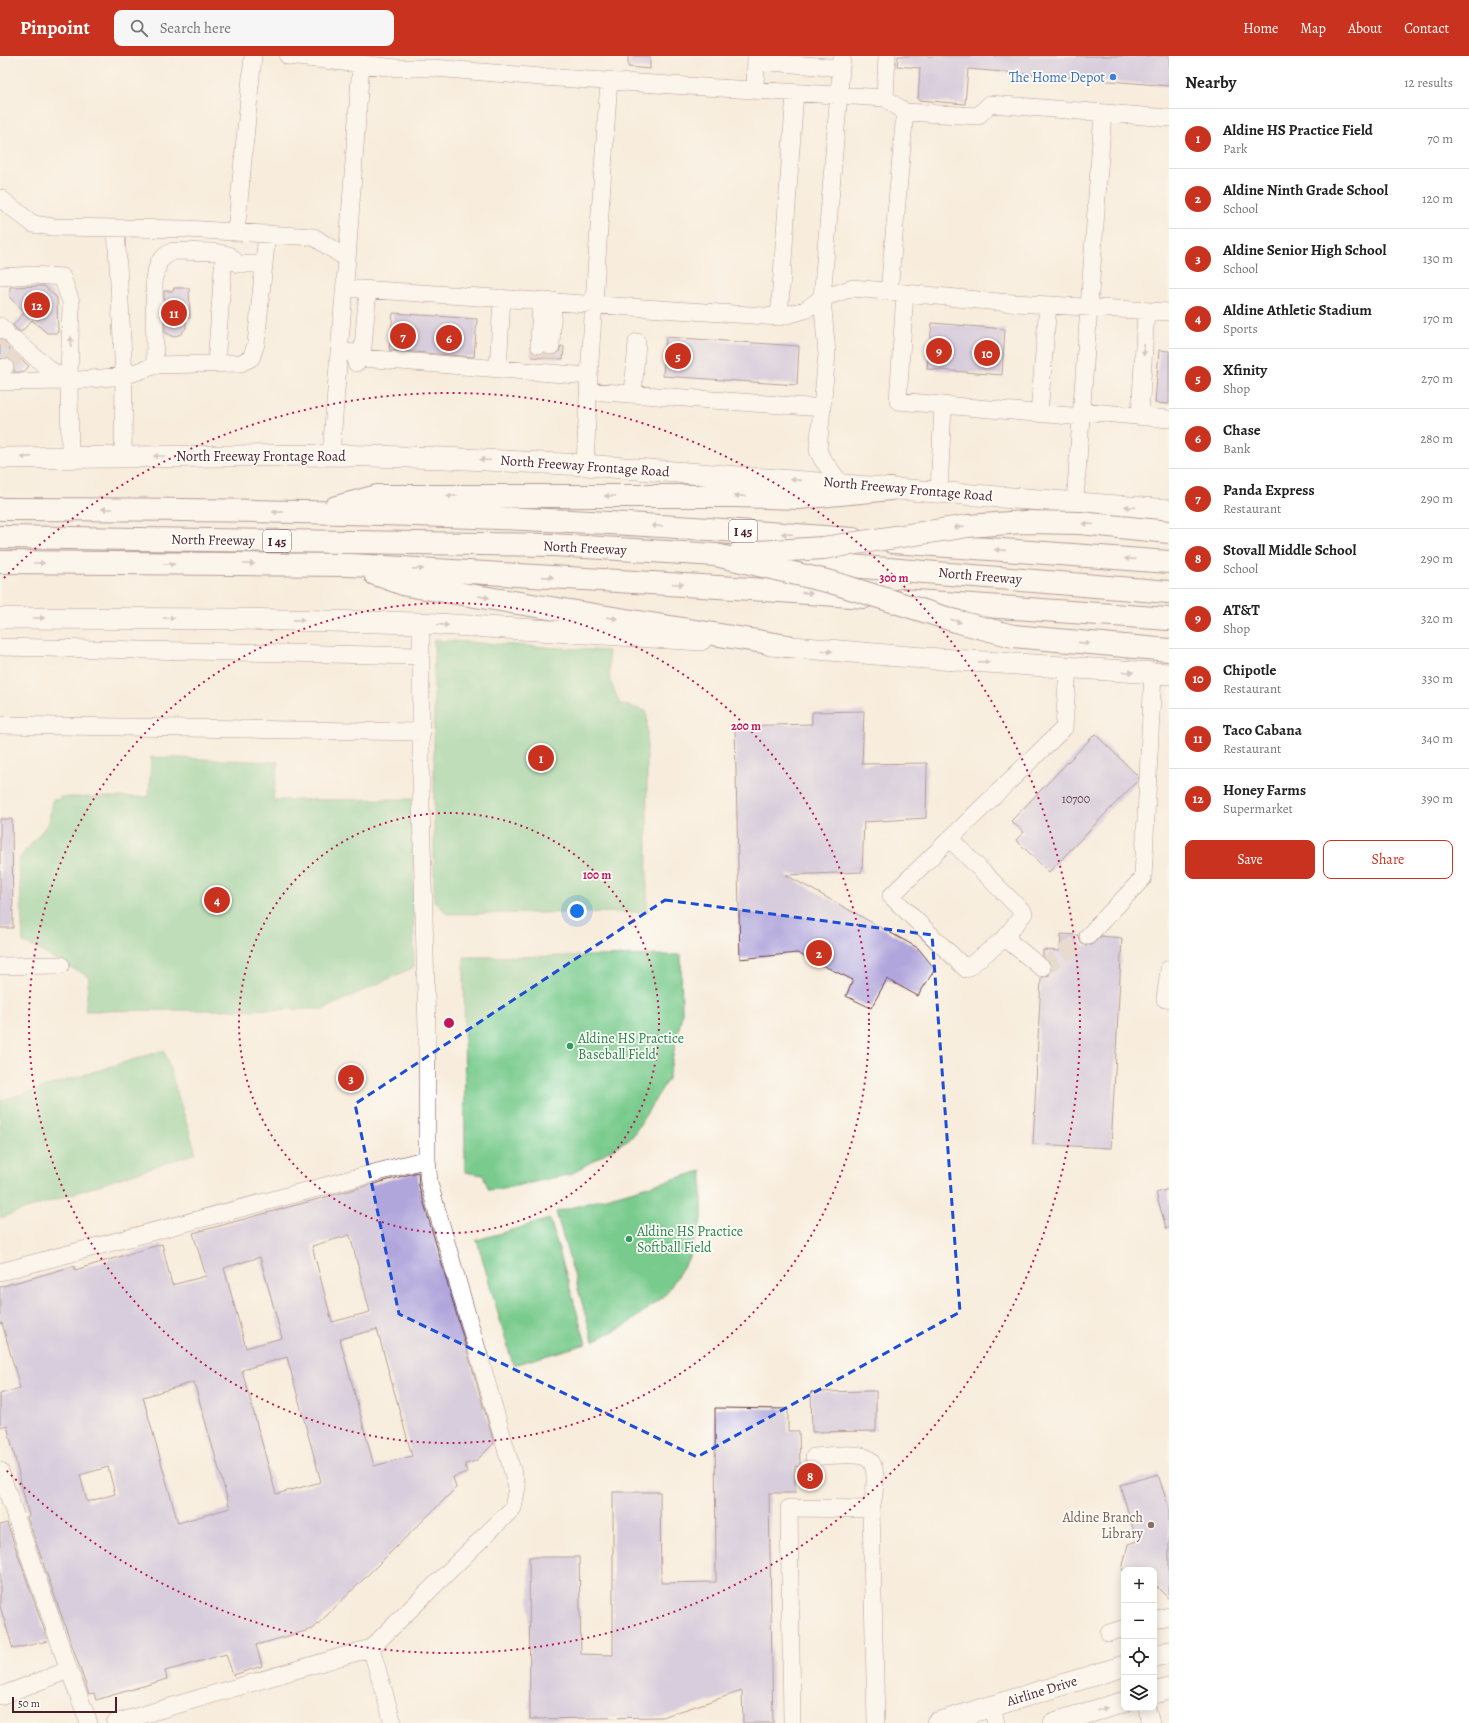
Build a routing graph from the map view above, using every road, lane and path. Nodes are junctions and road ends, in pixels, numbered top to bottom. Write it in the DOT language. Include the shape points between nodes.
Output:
graph roads {
  1 [pos="253,56"];
  2 [pos="288,56"];
  3 [pos="888,56"];
  4 [pos="756,58"];
  5 [pos="841,62"];
  6 [pos="361,63"];
  7 [pos="609,80"];
  8 [pos="755,91"];
  9 [pos="795,93"];
  10 [pos="839,95"];
  11 [pos="885,98"];
  12 [pos="905,112"];
  13 [pos="1103,113"];
  14 [pos="1169,118"];
  15 [pos="0,198"];
  16 [pos="116,228"];
  17 [pos="236,232"];
  18 [pos="267,234"];
  19 [pos="224,254"];
  20 [pos="347,259"];
  21 [pos="264,264"];
  22 [pos="0,277"];
  23 [pos="345,288"];
  24 [pos="368,289"];
  25 [pos="897,292"];
  26 [pos="502,298"];
  27 [pos="822,298"];
  28 [pos="550,301"];
  29 [pos="594,303"];
  30 [pos="1048,305"];
  31 [pos="1089,307"];
  32 [pos="1146,311"];
  33 [pos="1169,312"];
  34 [pos="779,317"];
  35 [pos="637,342"];
  36 [pos="8,352"];
  37 [pos="338,357"];
  38 [pos="362,358"];
  39 [pos="547,359"];
  40 [pos="216,364"];
  41 [pos="155,366"];
  42 [pos="498,369"];
  43 [pos="124,376"];
  44 [pos="69,381"];
  45 [pos="589,384"];
  46 [pos="633,394"];
  47 [pos="943,405"];
  48 [pos="822,408"];
  49 [pos="1039,413"];
  50 [pos="1082,414"];
  51 [pos="1140,416"];
  52 [pos="1169,419"];
  53 [pos="331,455"];
  54 [pos="123,456"];
  55 [pos="70,457"];
  56 [pos="0,458"];
  57 [pos="585,465"];
  58 [pos="841,484"];
  59 [pos="891,489"];
  60 [pos="939,492"];
  61 [pos="1075,502"];
  62 [pos="0,508"];
  63 [pos="1169,510"];
  64 [pos="317,513"];
  65 [pos="1169,532"];
  66 [pos="0,537"];
  67 [pos="716,555"];
  68 [pos="0,562"];
  69 [pos="1169,562"];
  70 [pos="351,565"];
  71 [pos="1165,591"];
  72 [pos="0,618"];
  73 [pos="1169,619"];
  74 [pos="421,623"];
  75 [pos="788,646"];
  76 [pos="0,647"];
  77 [pos="1169,650"];
  78 [pos="420,656"];
  79 [pos="1068,668"];
  80 [pos="1161,674"];
  81 [pos="0,725"];
  82 [pos="422,732"];
  83 [pos="950,839"];
  84 [pos="1088,936"];
  85 [pos="1005,938"];
  86 [pos="61,965"];
  87 [pos="0,966"];
  88 [pos="1042,968"];
  89 [pos="1169,969"];
  90 [pos="1169,999"];
  91 [pos="427,1159"];
  92 [pos="0,1272"];
  93 [pos="814,1457"];
  94 [pos="0,1471"];
  95 [pos="872,1509"];
  96 [pos="1169,1616"];
  97 [pos="1157,1619"];
  98 [pos="371,1648"];
  99 [pos="1121,1667"];
  100 [pos="69,1670"];
  101 [pos="1169,1689"];
  102 [pos="1157,1692"];
  103 [pos="0,1696"];
  104 [pos="1121,1703"];
  105 [pos="1148,1711"];
  106 [pos="994,1715"];
  107 [pos="958,1720"];
  108 [pos="89,1723"];
  109 [pos="115,1723"];
  110 [pos="393,1723"];
  111 [pos="792,1723"];
  112 [pos="876,1723"];
  113 [pos="937,1723"];
  114 [pos="1054,1723"];
  115 [pos="1151,1723"];
  1 -- 17 [label="lane"];
  2 -- 6 [label="lane"];
  3 -- 11 [label="lane"];
  4 -- 5 [label="lane"];
  4 -- 8 [label="lane"];
  5 -- 10 [label="lane"];
  6 -- 7 [label="lane" via="397,68 434,68"];
  6 -- 20 [label="lane"];
  7 -- 8 [label="lane"];
  7 -- 29 [label="lane"];
  8 -- 9 [label="lane"];
  9 -- 10 [label="lane"];
  9 -- 34 [label="lane"];
  10 -- 11 [label="lane"];
  10 -- 27 [label="lane"];
  11 -- 12 [label="lane"];
  12 -- 13 [label="lane" via="978,116 990,104"];
  12 -- 25 [label="lane"];
  13 -- 14 [label="lane"];
  13 -- 31 [label="lane"];
  15 -- 16 [label="lane" via="32,224 52,227"];
  16 -- 17 [label="lane" via="187,228"];
  16 -- 43 [label="lane"];
  17 -- 18 [label="lane"];
  18 -- 20 [label="lane" via="314,237"];
  18 -- 21 [label="lane"];
  19 -- 21 [label="lane" via="229,255 238,264"];
  19 -- 40 [label="lane"];
  19 -- 41 [label="lane" via="172,251 159,262 154,278"];
  20 -- 23 [label="lane"];
  21 -- 40 [label="lane" via="256,344 251,358 241,363"];
  44 -- 22 [label="lane, one-way" via="70,302 62,277"];
  23 -- 24 [label="lane"];
  23 -- 37 [label="lane"];
  24 -- 26 [label="lane"];
  24 -- 38 [label="lane"];
  25 -- 27 [label="lane" via="853,288"];
  25 -- 30 [label="lane"];
  25 -- 47 [label="lane" via="898,401"];
  26 -- 28 [label="lane"];
  26 -- 42 [label="lane"];
  27 -- 34 [label="lane" via="805,310"];
  27 -- 48 [label="lane" via="827,354"];
  28 -- 29 [label="lane"];
  28 -- 39 [label="lane"];
  29 -- 34 [label="lane"];
  29 -- 45 [label="lane"];
  30 -- 31 [label="lane"];
  30 -- 49 [label="lane"];
  31 -- 32 [label="lane"];
  31 -- 50 [label="lane"];
  32 -- 33 [label="lane"];
  32 -- 51 [label="lane, one-way"];
  35 -- 46 [label="lane"];
  36 -- 44 [label="lane"];
  36 -- 44 [label="lane" via="49,369"];
  37 -- 38 [label="lane" via="358,363"];
  37 -- 53 [label="lane"];
  38 -- 42 [label="lane"];
  39 -- 42 [label="lane"];
  39 -- 45 [label="lane"];
  40 -- 41 [label="lane"];
  41 -- 43 [label="lane"];
  43 -- 44 [label="lane"];
  43 -- 54 [label="lane"];
  44 -- 55 [label="lane"];
  45 -- 46 [label="lane"];
  45 -- 57 [label="lane"];
  46 -- 48 [label="lane"];
  47 -- 49 [label="lane"];
  47 -- 60 [label="lane"];
  48 -- 58 [label="lane" via="819,454"];
  49 -- 50 [label="lane"];
  50 -- 51 [label="lane"];
  50 -- 61 [label="lane"];
  51 -- 52 [label="lane"];
  53 -- 54 [label="main road, North Freeway Frontage Road, one-way"];
  57 -- 53 [label="main road, North Freeway Frontage Road, one-way"];
  54 -- 55 [label="main road, North Freeway Frontage Road"];
  55 -- 56 [label="main road, North Freeway Frontage Road, one-way"];
  58 -- 57 [label="main road, North Freeway Frontage Road, one-way"];
  58 -- 59 [label="main road, North Freeway Frontage Road"];
  59 -- 60 [label="main road, North Freeway Frontage Road"];
  59 -- 64 [label="highway, one-way" via="799,498 377,496"];
  60 -- 61 [label="main road, North Freeway Frontage Road"];
  63 -- 61 [label="main road, North Freeway Frontage Road, one-way"];
  64 -- 62 [label="highway, North Freeway / I 45, one-way"];
  69 -- 64 [label="highway, North Freeway / I 45, one-way" via="716,529 523,518"];
  65 -- 67 [label="highway, one-way, bridge" via="1080,523 1024,522 968,526 823,548"];
  66 -- 67 [label="highway, North Freeway / I 45" via="554,546"];
  67 -- 71 [label="highway, North Freeway / I 45, bridge"];
  67 -- 77 [label="highway, one-way, bridge" via="832,582 959,622 1013,636"];
  68 -- 70 [label="highway, North Freeway / I 45, one-way"];
  70 -- 73 [label="highway, North Freeway / I 45, one-way" via="751,589"];
  70 -- 75 [label="highway, one-way" via="406,585"];
  72 -- 74 [label="main road, one-way"];
  74 -- 75 [label="main road, one-way"];
  74 -- 78 [label="lane"];
  75 -- 79 [label="main road, one-way" via="902,657"];
  76 -- 78 [label="lane"];
  78 -- 82 [label="lane"];
  79 -- 80 [label="main road, one-way"];
  79 -- 83 [label="lane" via="1064,728"];
  80 -- 84 [label="lane" via="1143,878"];
  81 -- 82 [label="lane"];
  82 -- 91 [label="lane"];
  83 -- 85 [label="lane" via="1024,913"];
  83 -- 85 [label="lane" via="891,896 966,969"];
  85 -- 88 [label="lane"];
  86 -- 87 [label="lane"];
  89 -- 90 [label="lane" via="1165,999"];
  91 -- 92 [label="lane"];
  91 -- 98 [label="lane" via="429,1183 517,1487 513,1508"];
  93 -- 95 [label="lane" via="868,1458 873,1466 875,1486"];
  94 -- 100 [label="lane"];
  95 -- 111 [label="lane" via="789,1508"];
  95 -- 112 [label="lane"];
  96 -- 97 [label="lane"];
  98 -- 109 [label="lane"];
  98 -- 110 [label="lane"];
  99 -- 106 [label="main road, Airline Drive"];
  100 -- 103 [label="lane"];
  100 -- 108 [label="lane"];
  101 -- 102 [label="main road"];
  114 -- 104 [label="main road, one-way"];
  105 -- 115 [label="lane"];
  106 -- 107 [label="main road, Airline Drive"];
  107 -- 113 [label="main road, Airline Drive"];
}
